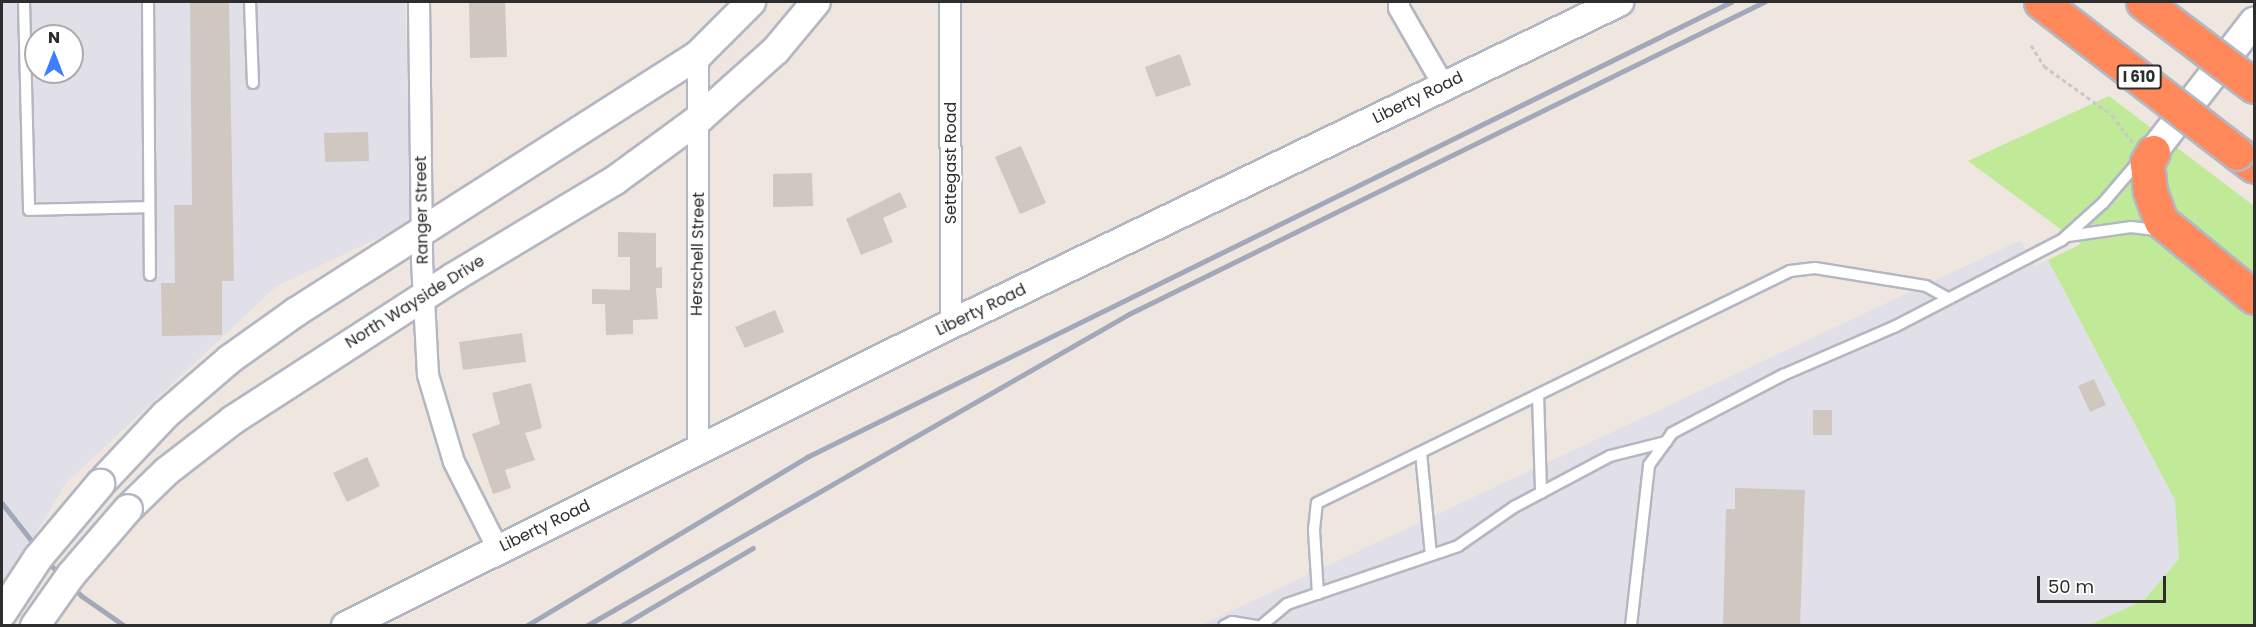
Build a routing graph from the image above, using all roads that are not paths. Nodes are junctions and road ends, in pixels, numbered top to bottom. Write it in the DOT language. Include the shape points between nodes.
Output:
graph roads {
  1 [pos="24,2"];
  2 [pos="148,2"];
  3 [pos="250,2"];
  4 [pos="419,2"];
  5 [pos="751,2"];
  6 [pos="816,2"];
  7 [pos="950,2"];
  8 [pos="1619,2"];
  9 [pos="2040,2"];
  10 [pos="2143,2"];
  11 [pos="1395,4"];
  12 [pos="2254,22"];
  13 [pos="698,55"];
  14 [pos="253,83"];
  15 [pos="1444,86"];
  16 [pos="2254,86"];
  17 [pos="700,118"];
  18 [pos="2150,157"];
  19 [pos="2246,159"];
  20 [pos="149,207"];
  21 [pos="422,232"];
  22 [pos="2175,232"];
  23 [pos="2067,236"];
  24 [pos="150,275"];
  25 [pos="424,297"];
  26 [pos="2254,297"];
  27 [pos="1948,298"];
  28 [pos="951,324"];
  29 [pos="1538,395"];
  30 [pos="1665,442"];
  31 [pos="698,452"];
  32 [pos="1421,453"];
  33 [pos="1541,493"];
  34 [pos="498,549"];
  35 [pos="1431,555"];
  36 [pos="1318,594"];
  37 [pos="2,613"];
  38 [pos="35,626"];
  39 [pos="346,626"];
  40 [pos="1224,626"];
  41 [pos="1259,626"];
  42 [pos="1631,626"];
  1 -- 20 [label="lane" via="29,210"];
  2 -- 20 [label="lane"];
  3 -- 14 [label="lane"];
  4 -- 21 [label="street, Ranger Street"];
  5 -- 13 [label="main road"];
  6 -- 17 [label="main road, North Wayside Drive" via="776,51"];
  7 -- 28 [label="street, Settegast Road"];
  8 -- 15 [label="main road, Liberty Road"];
  9 -- 19 [label="highway, I 610, bridge"];
  10 -- 16 [label="highway, bridge"];
  11 -- 15 [label="street"];
  12 -- 18 [label="main road"];
  13 -- 17 [label="street, Herschell Street"];
  13 -- 21 [label="main road"];
  15 -- 28 [label="main road, Liberty Road"];
  17 -- 25 [label="main road, North Wayside Drive" via="614,181"];
  17 -- 31 [label="street, Herschell Street"];
  18 -- 22 [label="highway" via="2150,191 2161,221"];
  18 -- 23 [label="lane" via="2134,167"];
  20 -- 24 [label="lane"];
  21 -- 25 [label="street, Ranger Street"];
  21 -- 37 [label="main road, bridge" via="230,359 165,415 38,558"];
  22 -- 23 [label="lane" via="2131,227"];
  22 -- 26 [label="highway"];
  23 -- 27 [label="lane"];
  25 -- 34 [label="street, Ranger Street" via="431,386 454,462"];
  25 -- 38 [label="main road, North Wayside Drive, bridge" via="233,420 167,471 71,574"];
  27 -- 29 [label="lane" via="1926,286 1815,268 1790,271"];
  27 -- 30 [label="lane" via="1894,327 1783,375 1672,434"];
  28 -- 31 [label="main road, Liberty Road"];
  29 -- 32 [label="lane"];
  29 -- 33 [label="lane"];
  30 -- 33 [label="lane" via="1610,456"];
  30 -- 42 [label="lane" via="1649,465 1642,499"];
  31 -- 34 [label="main road, Liberty Road"];
  32 -- 35 [label="lane"];
  32 -- 36 [label="lane" via="1317,503 1314,530"];
  33 -- 35 [label="lane" via="1458,546"];
  34 -- 39 [label="main road, Liberty Road"];
  35 -- 36 [label="lane"];
  36 -- 41 [label="lane" via="1287,604"];
  40 -- 41 [label="lane" via="1232,622"];
}
